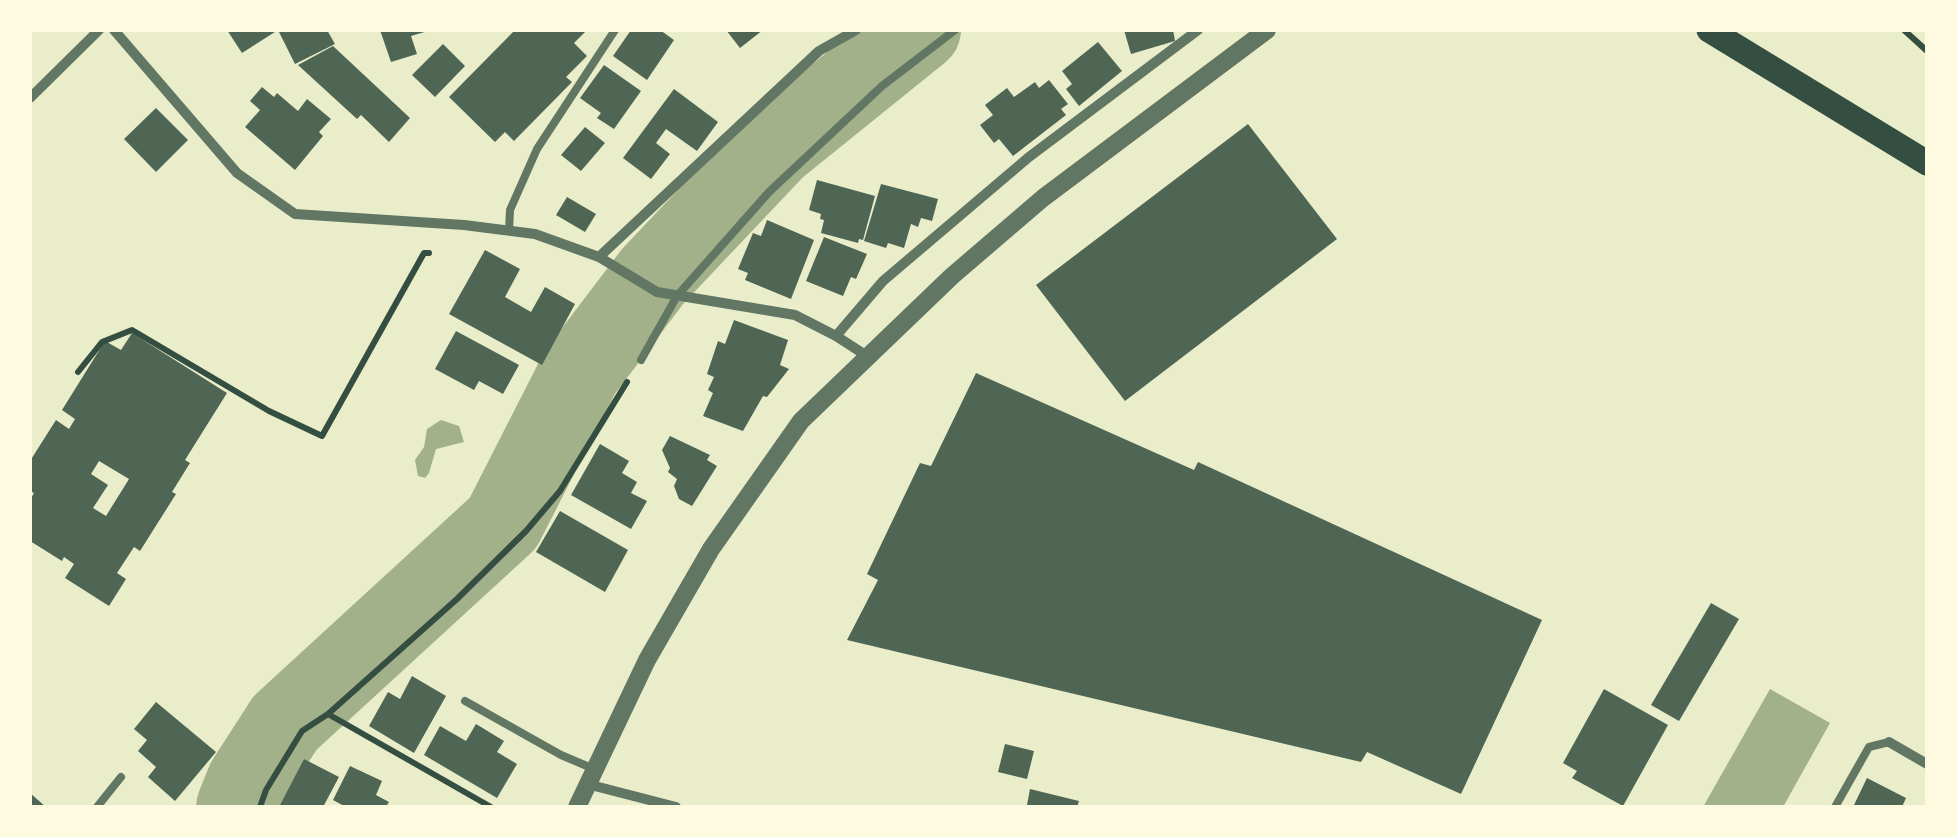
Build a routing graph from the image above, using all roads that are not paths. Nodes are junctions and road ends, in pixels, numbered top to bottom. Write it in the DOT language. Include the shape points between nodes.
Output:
graph roads {
  1 [pos="100,30"];
  2 [pos="114,30"];
  3 [pos="615,30"];
  4 [pos="856,30"];
  5 [pos="955,30"];
  6 [pos="1198,30"];
  7 [pos="1267,30"];
  8 [pos="1708,30"];
  9 [pos="30,98"];
  10 [pos="1927,163"];
  11 [pos="509,231"];
  12 [pos="598,257"];
  13 [pos="676,296"];
  14 [pos="836,336"];
  15 [pos="867,356"];
  16 [pos="640,360"];
  17 [pos="465,700"];
  18 [pos="1889,742"];
  19 [pos="1927,764"];
  20 [pos="591,776"];
  21 [pos="121,778"];
  22 [pos="97,807"];
  23 [pos="577,807"];
  24 [pos="676,807"];
  25 [pos="1835,807"];
  1 -- 9 [label="street"];
  2 -- 11 [label="street" via="237,173 296,214"];
  3 -- 11 [label="lane" via="537,149 510,210"];
  4 -- 12 [label="street" via="806,62"];
  5 -- 13 [label="lane" via="829,134"];
  6 -- 14 [label="street" via="1029,157 883,281"];
  7 -- 15 [label="street" via="1044,198"];
  8 -- 10 [label="main road"];
  11 -- 12 [label="street"];
  12 -- 13 [label="street" via="656,292"];
  13 -- 14 [label="street" via="795,315"];
  13 -- 16 [label="lane"];
  14 -- 15 [label="street"];
  15 -- 20 [label="street" via="801,421 711,548"];
  17 -- 20 [label="lane"];
  18 -- 19 [label="street"];
  18 -- 25 [label="lane" via="1869,746"];
  20 -- 23 [label="street"];
  20 -- 24 [label="street"];
  21 -- 22 [label="lane"];
}
